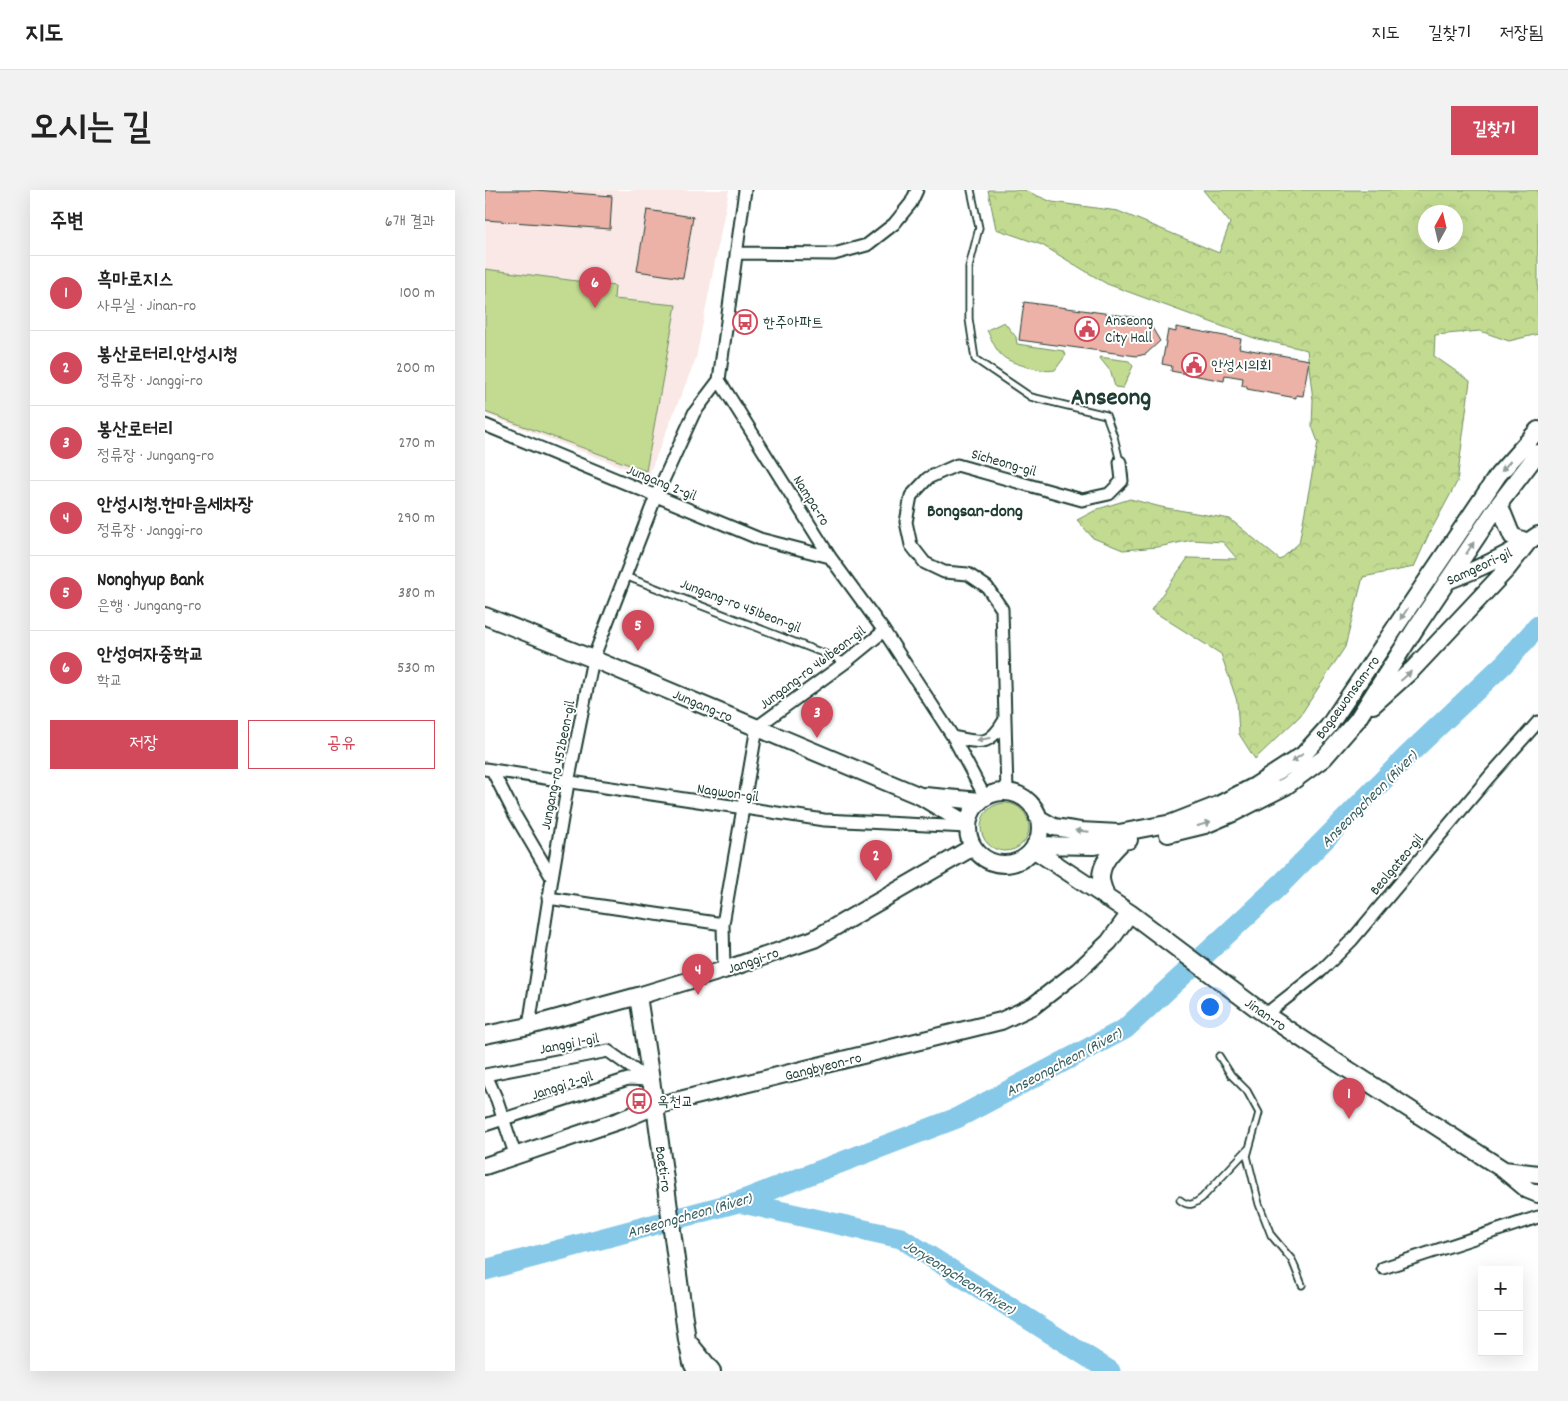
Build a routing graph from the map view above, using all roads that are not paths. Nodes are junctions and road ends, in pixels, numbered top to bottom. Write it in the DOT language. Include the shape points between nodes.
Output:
graph roads {
  1 [pos="745,190"];
  2 [pos="917,190"];
  3 [pos="971,190"];
  4 [pos="736,253"];
  5 [pos="719,380"];
  6 [pos="485,425"];
  7 [pos="1538,430"];
  8 [pos="1538,453"];
  9 [pos="1120,462"];
  10 [pos="656,496"];
  11 [pos="1499,504"];
  12 [pos="1533,539"];
  13 [pos="830,557"];
  14 [pos="625,576"];
  15 [pos="1449,580"];
  16 [pos="1418,593"];
  17 [pos="485,616"];
  18 [pos="884,631"];
  19 [pos="593,659"];
  20 [pos="846,662"];
  21 [pos="1005,719"];
  22 [pos="1357,720"];
  23 [pos="1538,722"];
  24 [pos="757,727"];
  25 [pos="953,737"];
  26 [pos="489,770"];
  27 [pos="568,783"];
  28 [pos="1007,792"];
  29 [pos="920,796"];
  30 [pos="983,799"];
  31 [pos="743,809"];
  32 [pos="1038,818"];
  33 [pos="967,826"];
  34 [pos="1123,841"];
  35 [pos="973,846"];
  36 [pos="1034,847"];
  37 [pos="551,878"];
  38 [pos="548,898"];
  39 [pos="1106,898"];
  40 [pos="1130,913"];
  41 [pos="723,924"];
  42 [pos="724,970"];
  43 [pos="638,996"];
  44 [pos="1263,1012"];
  45 [pos="529,1026"];
  46 [pos="485,1035"];
  47 [pos="1219,1056"];
  48 [pos="486,1075"];
  49 [pos="650,1080"];
  50 [pos="656,1111"];
  51 [pos="504,1120"];
  52 [pos="485,1125"];
  53 [pos="1249,1147"];
  54 [pos="516,1157"];
  55 [pos="485,1166"];
  56 [pos="1504,1170"];
  57 [pos="1538,1174"];
  58 [pos="1538,1194"];
  59 [pos="1180,1200"];
  60 [pos="1538,1217"];
  61 [pos="1383,1268"];
  62 [pos="1302,1285"];
  63 [pos="701,1366"];
  1 -- 4 [label="street"];
  2 -- 4 [label="street" via="895,224 867,245 834,254"];
  3 -- 9 [label="lane" via="979,228 969,267 969,319 975,359 1031,397 1106,415"];
  4 -- 5 [label="street"];
  5 -- 10 [label="street" via="693,413"];
  5 -- 13 [label="street, Nampa-ro"];
  6 -- 10 [label="street, Jungang 2-gil"];
  7 -- 16 [label="main road, Bogaewonsam-ro, one-way" via="1499,475"];
  8 -- 11 [label="main road, Bogaewonsam-ro"];
  9 -- 21 [label="street, Sicheong-gil" via="1123,480 1109,494 1082,500 957,465 928,478 911,496 906,522 911,545 925,563 944,572 967,574 987,587 1002,610"];
  10 -- 13 [label="street, Jungang 2-gil" via="761,539"];
  10 -- 14 [label="street"];
  11 -- 12 [label="main road" via="1512,536"];
  15 -- 11 [label="main road, Bogaewonsam-ro, one-way"];
  12 -- 15 [label="main road, Samgeori-gil" via="1472,572"];
  22 -- 12 [label="main road, one-way" via="1413,669"];
  13 -- 18 [label="street, Nampa-ro"];
  14 -- 19 [label="street"];
  14 -- 20 [label="lane, Jungang-ro 451beon-gil"];
  15 -- 16 [label="main road, Samgeori-gil"];
  15 -- 22 [label="main road, Bogaewonsam-ro"];
  16 -- 32 [label="main road, Bogaewonsam-ro, one-way" via="1328,727 1303,755 1255,786 1172,823 1119,833 1080,832 1054,827"];
  17 -- 19 [label="main road, Jungang-ro"];
  18 -- 20 [label="street, Jungang-ro 461beon-gil"];
  18 -- 25 [label="street, Nampa-ro"];
  19 -- 24 [label="main road, Jungang-ro"];
  19 -- 27 [label="street, Jungang-ro 452beon-gil"];
  20 -- 24 [label="street, Jungang-ro 461beon-gil"];
  21 -- 25 [label="street, one-way" via="992,739"];
  21 -- 28 [label="street, Sicheong-gil"];
  34 -- 22 [label="main road, Bogaewonsam-ro, one-way" via="1205,825 1251,804 1285,786 1324,758"];
  23 -- 44 [label="street, Beolgateo-gil" via="1352,940 1322,970"];
  24 -- 29 [label="main road, Jungang-ro"];
  24 -- 31 [label="street"];
  25 -- 30 [label="street, Nampa-ro"];
  26 -- 27 [label="street, Nagwon-gil"];
  26 -- 37 [label="street, Jungang-ro 452beon-gil"];
  27 -- 31 [label="street, Nagwon-gil"];
  27 -- 37 [label="street, Jungang-ro 452beon-gil"];
  28 -- 30 [label="main road" via="996,792"];
  28 -- 32 [label="main road" via="1019,795 1029,803"];
  29 -- 30 [label="main road, Jungang-ro"];
  29 -- 33 [label="main road, Jungang-ro"];
  30 -- 33 [label="main road" via="970,814"];
  31 -- 33 [label="street, Nagwon-gil" via="824,820"];
  31 -- 41 [label="street"];
  32 -- 36 [label="main road" via="1039,837"];
  33 -- 35 [label="main road"];
  34 -- 36 [label="main road, Bogaewonsam-ro" via="1094,846"];
  34 -- 39 [label="main road" via="1105,862 1101,878"];
  35 -- 36 [label="main road" via="980,855 1001,864 1025,857"];
  35 -- 42 [label="main road, Janggi-ro" via="814,939"];
  36 -- 39 [label="main road, Jinan-ro"];
  37 -- 38 [label="street, Jungang-ro 452beon-gil"];
  38 -- 41 [label="street"];
  38 -- 45 [label="street, Jungang-ro 452beon-gil"];
  39 -- 40 [label="main road, Jinan-ro"];
  40 -- 44 [label="main road, Jinan-ro"];
  40 -- 50 [label="main road, Gangbyeon-ro" via="1109,942 1078,971 1033,1006 1001,1021"];
  41 -- 42 [label="street"];
  42 -- 43 [label="main road, Janggi-ro"];
  43 -- 45 [label="main road, Janggi-ro"];
  43 -- 49 [label="main road, Baeti-ro"];
  44 -- 56 [label="main road, Jinan-ro"];
  45 -- 46 [label="main road, Janggi-ro"];
  47 -- 53 [label="lane" via="1247,1091 1259,1113"];
  48 -- 49 [label="street, Janggi 1-gil" via="608,1051"];
  48 -- 51 [label="street"];
  49 -- 50 [label="main road, Baeti-ro"];
  49 -- 51 [label="street, Janggi 2-gil" via="628,1079"];
  50 -- 54 [label="main road, Gangbyeon-ro"];
  50 -- 63 [label="main road, Baeti-ro" via="687,1340"];
  51 -- 52 [label="street, Janggi 2-gil"];
  51 -- 54 [label="street"];
  53 -- 59 [label="lane" via="1193,1205"];
  53 -- 62 [label="lane" via="1247,1156 1259,1204 1271,1235 1292,1260"];
  54 -- 55 [label="main road, Gangbyeon-ro"];
  56 -- 57 [label="main road, Jinan-ro"];
  56 -- 58 [label="main road, Jinan-ro"];
  60 -- 61 [label="street"];
}
